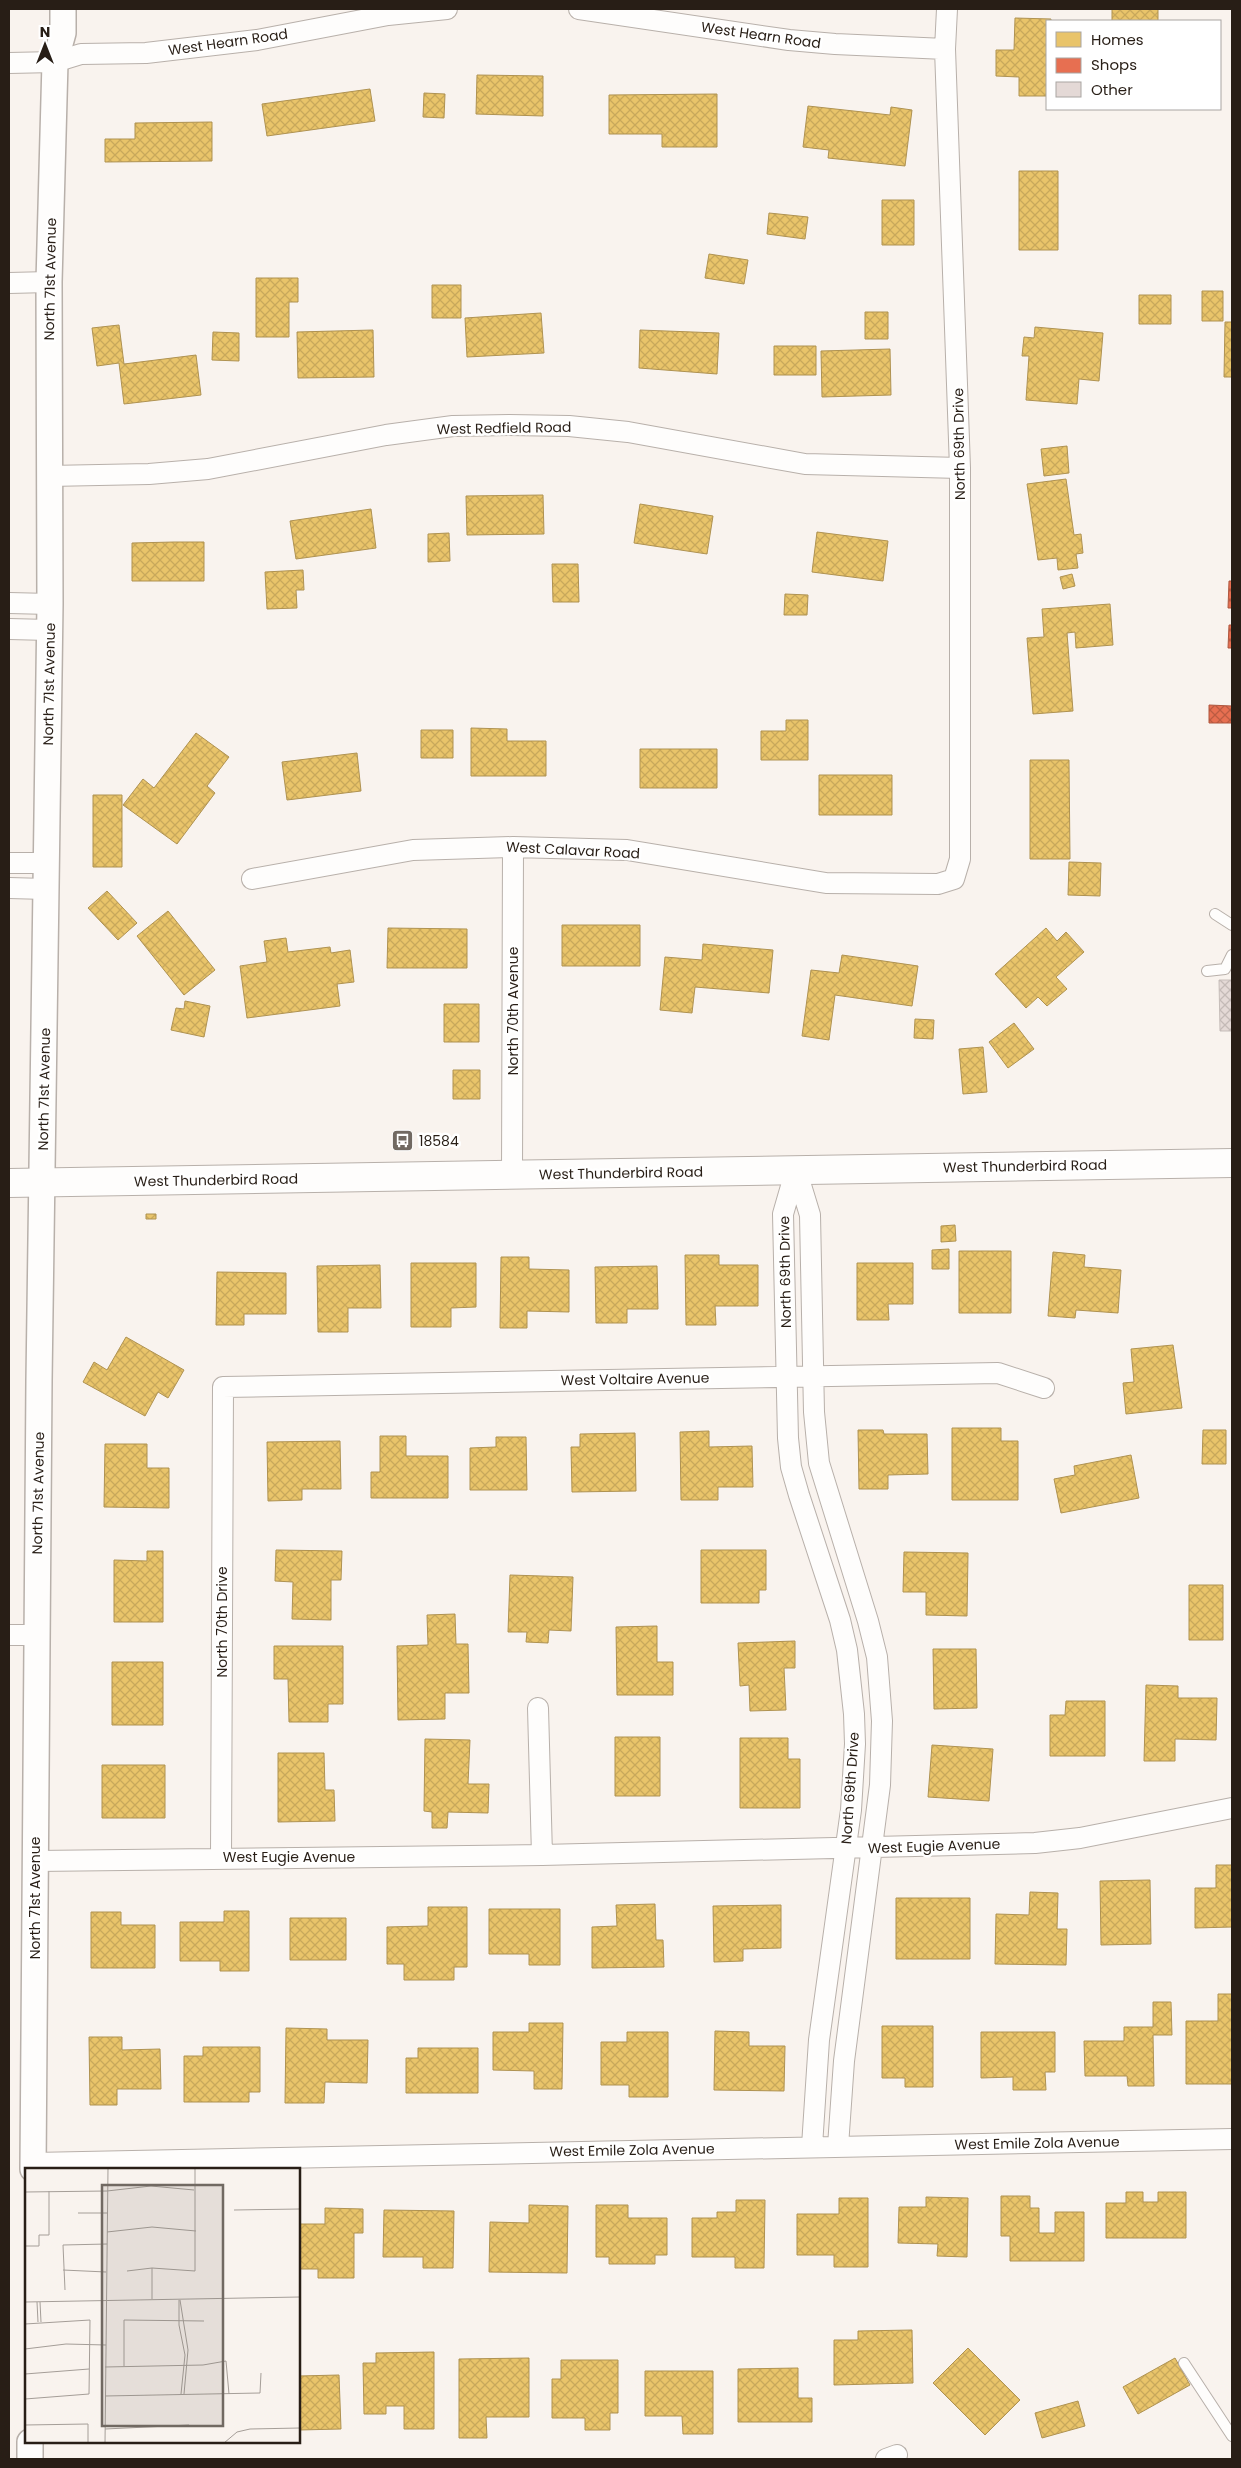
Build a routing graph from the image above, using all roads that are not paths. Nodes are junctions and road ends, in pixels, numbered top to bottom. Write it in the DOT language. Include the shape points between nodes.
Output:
graph roads {
  1 [pos="63,9"];
  2 [pos="447,9"];
  3 [pos="579,9"];
  4 [pos="947,9"];
  5 [pos="945,49"];
  6 [pos="55,62"];
  7 [pos="9,63"];
  8 [pos="49,282"];
  9 [pos="9,283"];
  10 [pos="960,468"];
  11 [pos="49,476"];
  12 [pos="9,603"];
  13 [pos="50,604"];
  14 [pos="9,629"];
  15 [pos="49,630"];
  16 [pos="513,846"];
  17 [pos="9,862"];
  18 [pos="46,863"];
  19 [pos="252,879"];
  20 [pos="954,879"];
  21 [pos="9,888"];
  22 [pos="46,889"];
  23 [pos="1215,914"];
  24 [pos="1232,925"];
  25 [pos="1232,955"];
  26 [pos="1229,970"];
  27 [pos="1207,971"];
  28 [pos="1232,1162"];
  29 [pos="796,1169"];
  30 [pos="512,1176"];
  31 [pos="9,1183"];
  32 [pos="42,1183"];
  33 [pos="788,1376"];
  34 [pos="814,1376"];
  35 [pos="223,1387"];
  36 [pos="1044,1388"];
  37 [pos="868,1624"];
  38 [pos="842,1631"];
  39 [pos="9,1635"];
  40 [pos="37,1635"];
  41 [pos="538,1708"];
  42 [pos="1232,1808"];
  43 [pos="872,1848"];
  44 [pos="846,1849"];
  45 [pos="542,1855"];
  46 [pos="221,1858"];
  47 [pos="36,1861"];
  48 [pos="1232,2140"];
  49 [pos="812,2146"];
  50 [pos="838,2146"];
  51 [pos="33,2166"];
  52 [pos="1184,2362"];
  53 [pos="1232,2436"];
  54 [pos="30,2443"];
  55 [pos="30,2459"];
  1 -- 6 [label="street, North 71st Avenue" via="63,33"];
  2 -- 6 [label="street, West Hearn Road" via="388,15 257,40 146,53 81,54"];
  3 -- 5 [label="street, West Hearn Road" via="790,40"];
  4 -- 5 [label="street, North 69th Drive"];
  5 -- 10 [label="street, North 69th Drive"];
  6 -- 7 [label="street, West Hearn Road"];
  6 -- 8 [label="street, North 71st Avenue"];
  8 -- 9 [label="street"];
  8 -- 11 [label="street, North 71st Avenue"];
  10 -- 11 [label="street, West Redfield Road" via="805,464 628,432 570,426 509,425 452,426 386,435 208,469"];
  10 -- 20 [label="street, North 69th Drive" via="960,859"];
  11 -- 13 [label="street, North 71st Avenue"];
  12 -- 13 [label="street"];
  13 -- 15 [label="street, North 71st Avenue"];
  14 -- 15 [label="street"];
  15 -- 18 [label="street, North 71st Avenue"];
  16 -- 19 [label="street, West Calavar Road" via="413,850"];
  16 -- 20 [label="street, West Calavar Road" via="626,850 826,883 938,884"];
  16 -- 30 [label="street, North 70th Avenue"];
  17 -- 18 [label="street"];
  18 -- 22 [label="street, North 71st Avenue"];
  21 -- 22 [label="street"];
  22 -- 32 [label="street, North 71st Avenue"];
  23 -- 24 [label="lane"];
  25 -- 26 [label="lane"];
  26 -- 27 [label="lane"];
  28 -- 29 [label="main road, West Thunderbird Road"];
  29 -- 30 [label="main road, West Thunderbird Road"];
  29 -- 33 [label="street, North 69th Drive" via="783,1214"];
  29 -- 34 [label="street, North 69th Drive" via="810,1215"];
  30 -- 32 [label="main road, West Thunderbird Road"];
  31 -- 32 [label="main road, West Thunderbird Road"];
  32 -- 40 [label="street, North 71st Avenue"];
  33 -- 34 [label="street, West Voltaire Avenue"];
  33 -- 35 [label="street, West Voltaire Avenue"];
  33 -- 38 [label="street, North 69th Drive" via="791,1467"];
  34 -- 36 [label="street, West Voltaire Avenue" via="998,1373"];
  34 -- 37 [label="street, North 69th Drive" via="818,1463"];
  35 -- 46 [label="street, North 70th Drive"];
  37 -- 38 [label="street"];
  37 -- 43 [label="street, North 69th Drive" via="877,1657 882,1721 882,1755"];
  38 -- 44 [label="street, North 69th Drive" via="851,1680 855,1744"];
  39 -- 40 [label="street"];
  40 -- 47 [label="street, North 71st Avenue"];
  41 -- 45 [label="street"];
  42 -- 43 [label="street, West Eugie Avenue" via="1080,1838 1035,1843"];
  43 -- 44 [label="street, West Eugie Avenue"];
  43 -- 50 [label="street, North 69th Drive" via="844,2061"];
  44 -- 45 [label="street, West Eugie Avenue"];
  44 -- 49 [label="street, North 69th Drive" via="819,2040"];
  45 -- 46 [label="street, West Eugie Avenue"];
  46 -- 47 [label="street, West Eugie Avenue"];
  47 -- 51 [label="street, North 71st Avenue"];
  48 -- 50 [label="street, West Emile Zola Avenue"];
  49 -- 50 [label="street, West Emile Zola Avenue"];
  49 -- 51 [label="street, West Emile Zola Avenue"];
  52 -- 53 [label="lane"];
  54 -- 55 [label="street"];
}
